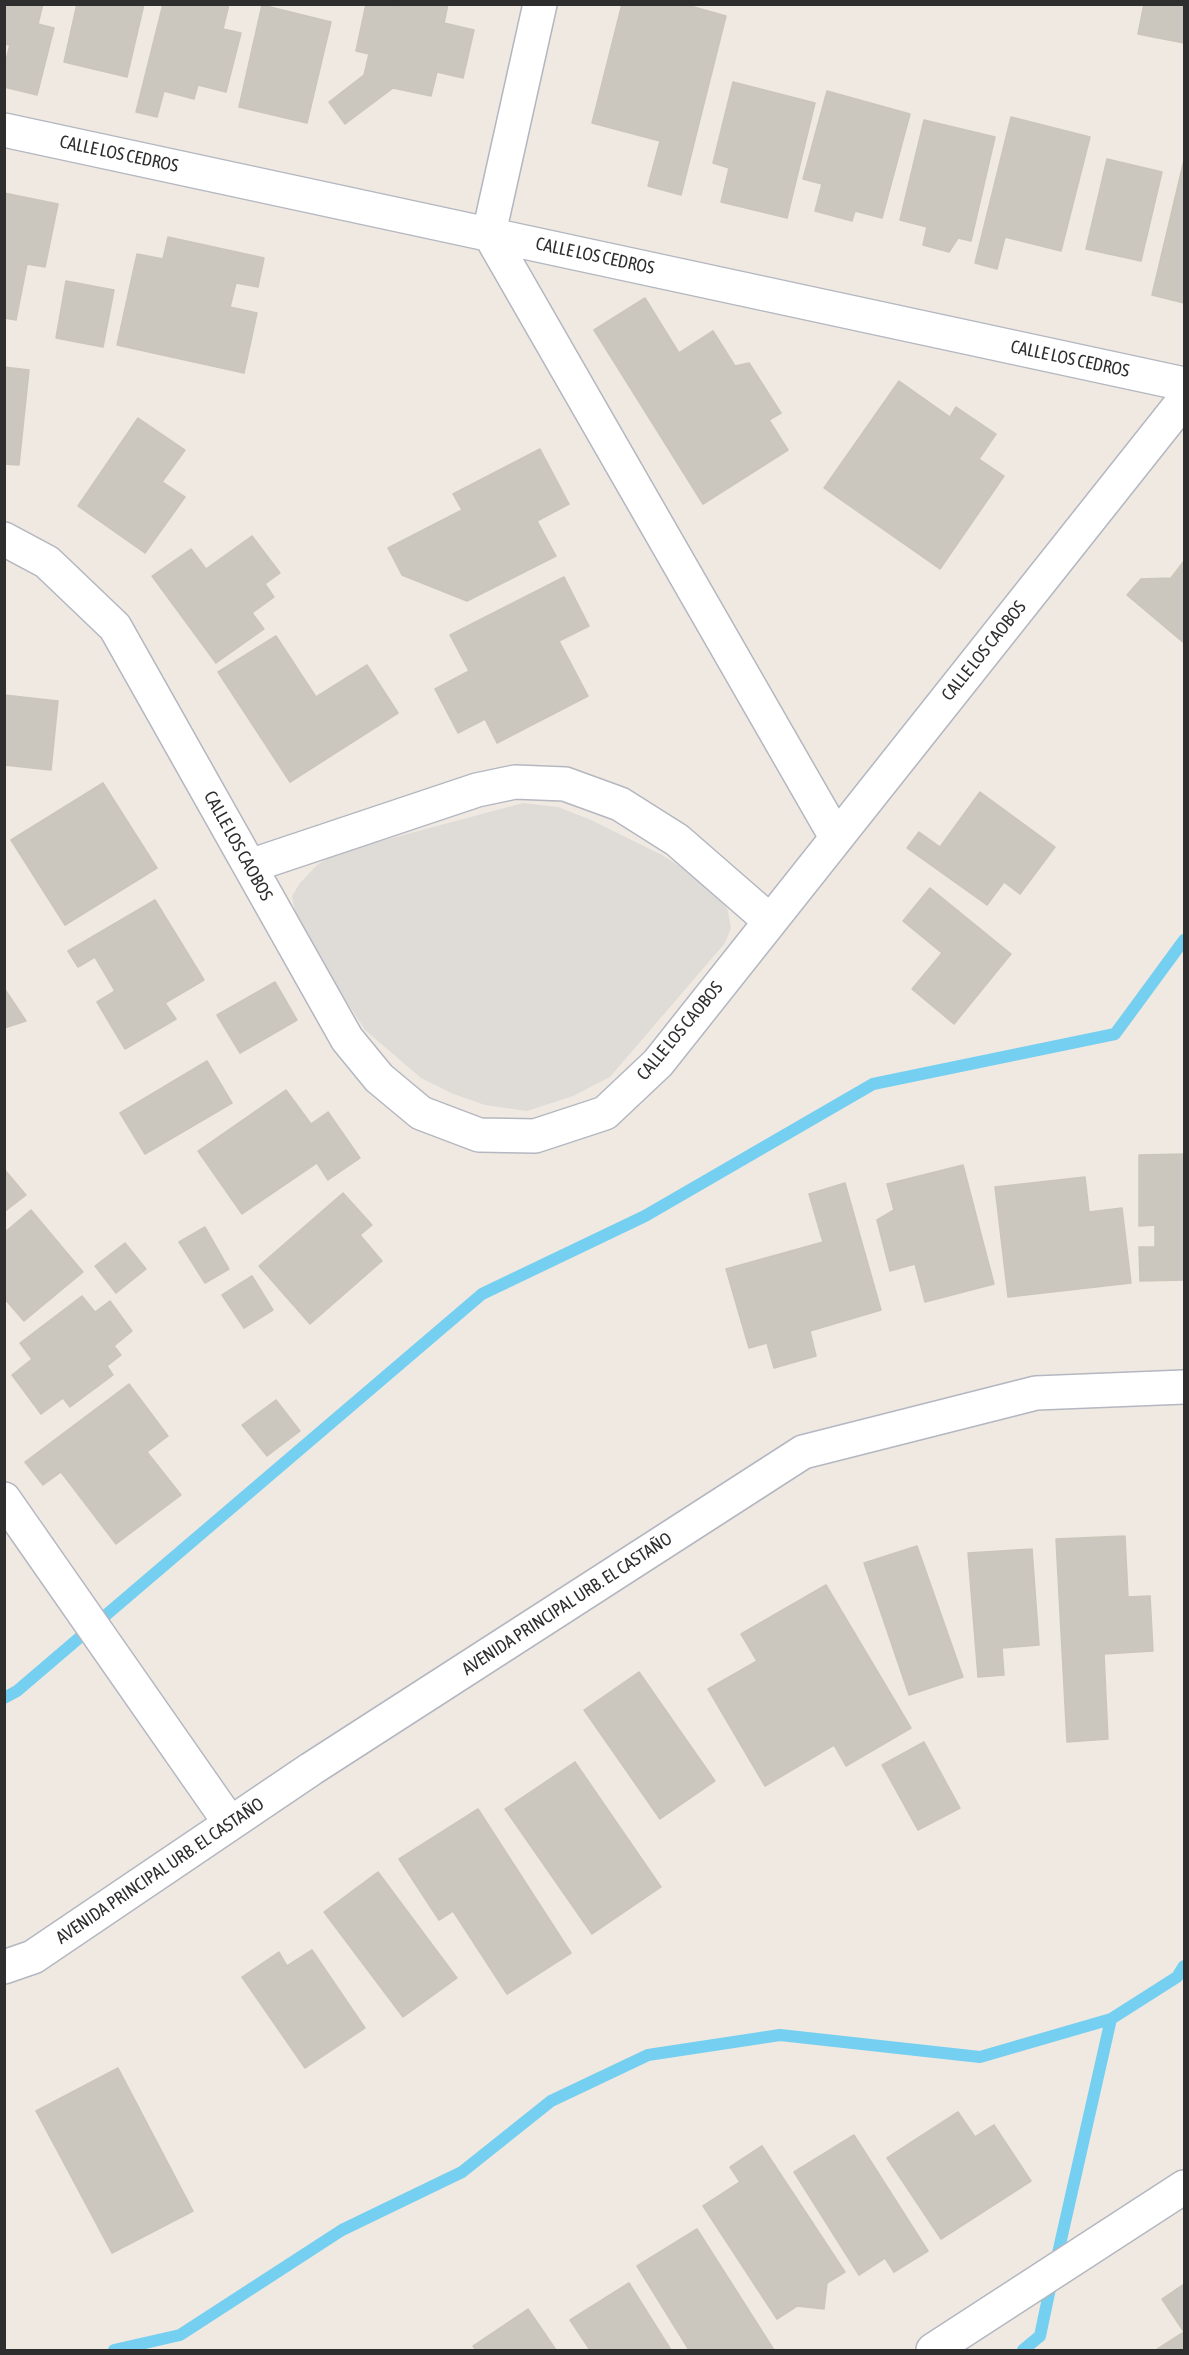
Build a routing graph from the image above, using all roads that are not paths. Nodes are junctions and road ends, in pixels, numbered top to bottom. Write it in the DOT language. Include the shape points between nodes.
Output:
graph roads {
  1 [pos="540,4"];
  2 [pos="4,130"];
  3 [pos="489,233"];
  4 [pos="1185,384"];
  5 [pos="1185,400"];
  6 [pos="4,539"];
  7 [pos="836,837"];
  8 [pos="250,866"];
  9 [pos="770,921"];
  10 [pos="1185,1387"];
  11 [pos="4,1499"];
  12 [pos="231,1823"];
  13 [pos="4,1967"];
  14 [pos="1185,2187"];
  15 [pos="971,2340"];
  16 [pos="933,2350"];
  1 -- 3 [label="street"];
  2 -- 3 [label="street, CALLE LOS CEDROS"];
  3 -- 4 [label="street, CALLE LOS CEDROS"];
  3 -- 7 [label="street"];
  5 -- 7 [label="street, CALLE LOS CAOBOS"];
  6 -- 8 [label="street, CALLE LOS CAOBOS" via="47,562 115,627"];
  7 -- 9 [label="street, CALLE LOS CAOBOS"];
  8 -- 9 [label="street" via="477,790 515,782 565,784 620,804 677,840"];
  8 -- 9 [label="street, CALLE LOS CAOBOS" via="347,1039 373,1070 421,1113 479,1135 535,1136 605,1113 658,1063"];
  10 -- 12 [label="street, AVENIDA PRINCIPAL URB. EL CASTAÑO" via="1036,1392 803,1452"];
  11 -- 12 [label="street"];
  12 -- 13 [label="street, AVENIDA PRINCIPAL URB. EL CASTAÑO" via="33,1957"];
  14 -- 15 [label="street" via="1029,2288"];
  15 -- 16 [label="street"];
}
